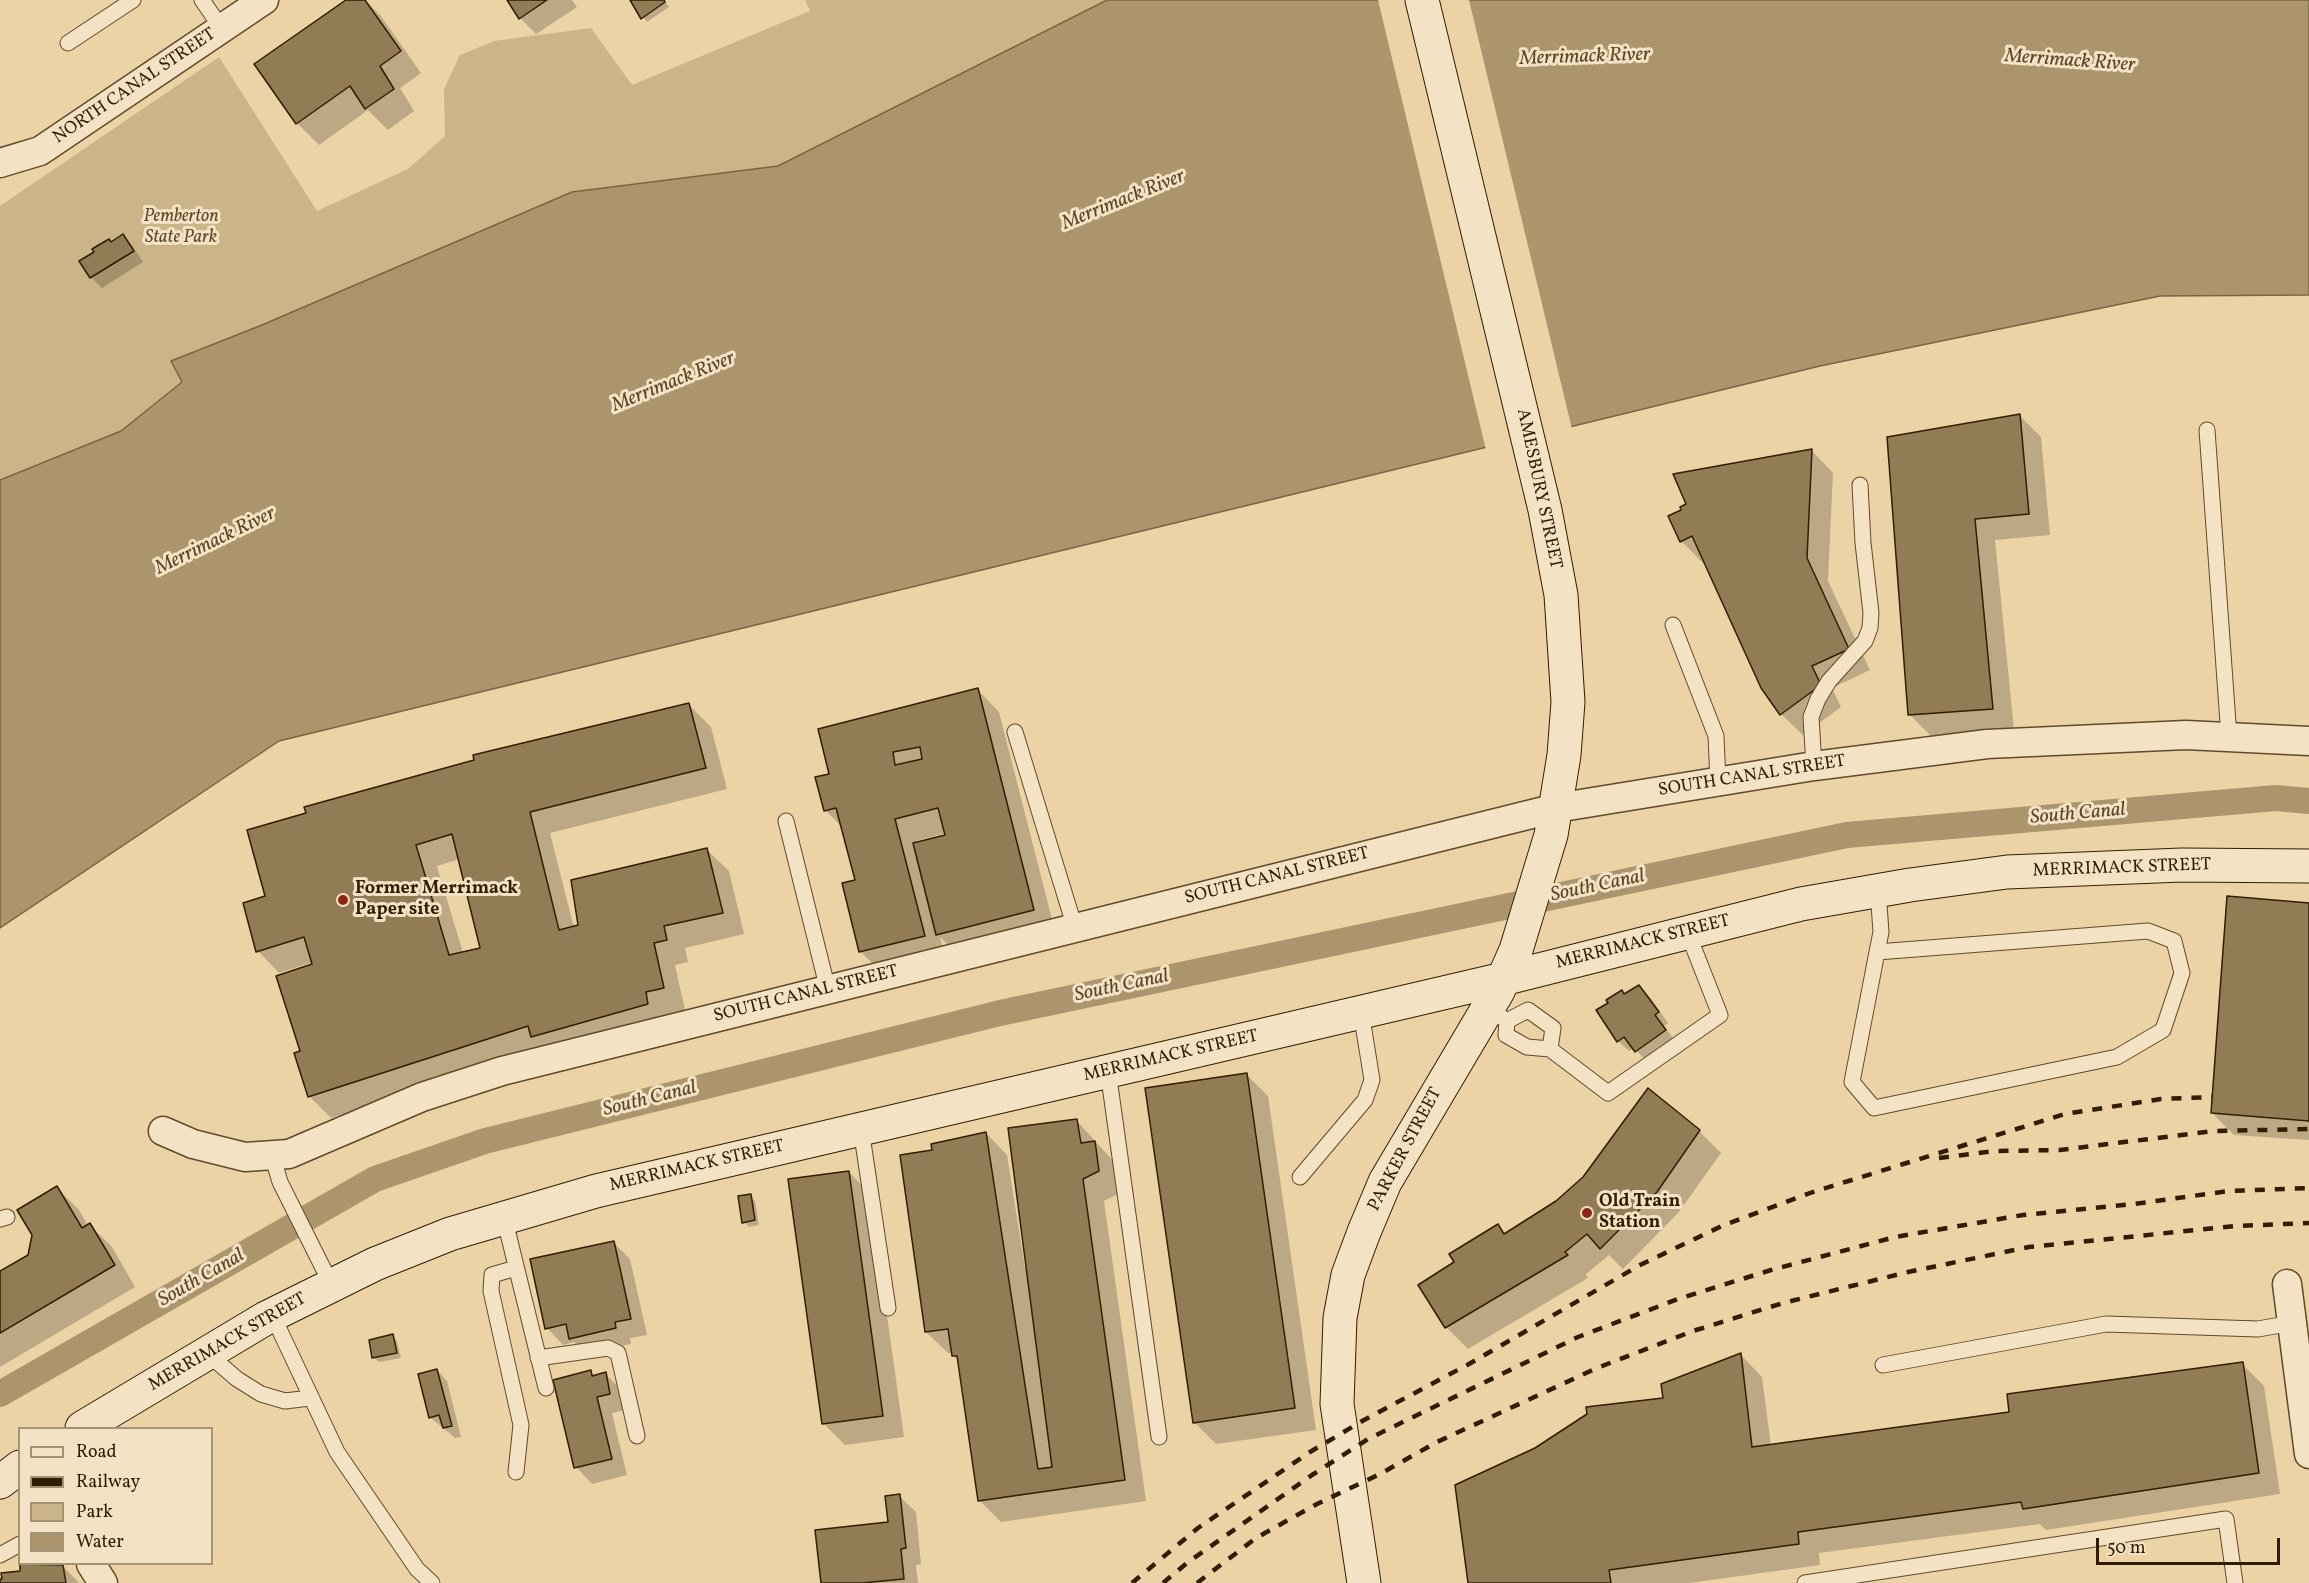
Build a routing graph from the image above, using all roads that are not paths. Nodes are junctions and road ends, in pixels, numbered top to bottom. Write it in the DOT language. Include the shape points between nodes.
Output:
graph roads {
  1 [pos="133,0"];
  2 [pos="202,0"];
  3 [pos="264,0"];
  4 [pos="1422,0"];
  5 [pos="222,29"];
  6 [pos="68,43"];
  7 [pos="0,163"];
  8 [pos="2207,430"];
  9 [pos="1860,485"];
  10 [pos="1673,625"];
  11 [pos="1015,732"];
  12 [pos="2229,737"];
  13 [pos="2309,741"];
  14 [pos="1814,766"];
  15 [pos="1718,782"];
  16 [pos="786,821"];
  17 [pos="1553,822"];
  18 [pos="2309,866"];
  19 [pos="1878,891"];
  20 [pos="1075,928"];
  21 [pos="1687,932"];
  22 [pos="1877,952"];
  23 [pos="1510,964"];
  24 [pos="828,990"];
  25 [pos="1360,1012"];
  26 [pos="1497,1015"];
  27 [pos="1550,1049"];
  28 [pos="1108,1071"];
  29 [pos="861,1129"];
  30 [pos="163,1131"];
  31 [pos="276,1168"];
  32 [pos="1300,1177"];
  33 [pos="504,1217"];
  34 [pos="516,1268"];
  35 [pos="2287,1284"];
  36 [pos="332,1286"];
  37 [pos="888,1308"];
  38 [pos="272,1314"];
  39 [pos="2292,1323"];
  40 [pos="208,1354"];
  41 [pos="538,1358"];
  42 [pos="1882,1365"];
  43 [pos="546,1388"];
  44 [pos="310,1398"];
  45 [pos="84,1427"];
  46 [pos="637,1436"];
  47 [pos="1159,1437"];
  48 [pos="2309,1454"];
  49 [pos="18,1468"];
  50 [pos="516,1472"];
  51 [pos="0,1482"];
  52 [pos="18,1545"];
  53 [pos="0,1555"];
  54 [pos="93,1565"];
  55 [pos="103,1583"];
  56 [pos="432,1583"];
  57 [pos="1364,1583"];
  58 [pos="1805,1583"];
  59 [pos="2235,1583"];
  1 -- 6 [label="lane"];
  2 -- 5 [label="lane"];
  3 -- 5 [label="street, NORTH CANAL STREET"];
  4 -- 17 [label="main road, AMESBURY STREET" via="1545,510 1560,595 1568,702"];
  5 -- 7 [label="street, NORTH CANAL STREET" via="40,151"];
  8 -- 12 [label="lane"];
  9 -- 14 [label="lane" via="1870,628 1865,641 1818,699 1811,717"];
  10 -- 15 [label="lane" via="1716,736"];
  11 -- 20 [label="lane"];
  12 -- 13 [label="street, SOUTH CANAL STREET"];
  12 -- 14 [label="street, SOUTH CANAL STREET" via="2186,735 1987,744"];
  14 -- 15 [label="street, SOUTH CANAL STREET"];
  15 -- 17 [label="street, SOUTH CANAL STREET"];
  16 -- 24 [label="lane"];
  17 -- 20 [label="street, SOUTH CANAL STREET"];
  17 -- 23 [label="main road, AMESBURY STREET"];
  18 -- 19 [label="main road, MERRIMACK STREET" via="2182,865 2007,872"];
  19 -- 21 [label="main road, MERRIMACK STREET" via="1802,904"];
  19 -- 22 [label="lane" via="1881,932"];
  20 -- 24 [label="street, SOUTH CANAL STREET"];
  21 -- 23 [label="main road, MERRIMACK STREET"];
  21 -- 27 [label="lane" via="1720,1015 1608,1093"];
  22 -- 22 [label="lane" via="1852,1082 1874,1108 2117,1057 2163,1030 2182,973 2174,941 2148,931"];
  23 -- 25 [label="main road, MERRIMACK STREET"];
  23 -- 26 [label="main road, PARKER STREET"];
  24 -- 31 [label="street, SOUTH CANAL STREET" via="502,1071 422,1097 289,1154"];
  25 -- 28 [label="main road, MERRIMACK STREET"];
  25 -- 32 [label="lane" via="1372,1080 1365,1100"];
  26 -- 27 [label="lane" via="1506,1035 1527,1047"];
  26 -- 27 [label="lane" via="1528,1010 1553,1028"];
  26 -- 57 [label="main road, PARKER STREET" via="1385,1182 1348,1275 1340,1318 1337,1404"];
  28 -- 29 [label="main road, MERRIMACK STREET"];
  28 -- 47 [label="lane"];
  29 -- 33 [label="main road, MERRIMACK STREET" via="596,1191"];
  29 -- 37 [label="lane"];
  30 -- 31 [label="street, SOUTH CANAL STREET" via="193,1144"];
  31 -- 36 [label="lane"];
  33 -- 34 [label="lane"];
  33 -- 36 [label="main road, MERRIMACK STREET" via="375,1264"];
  34 -- 41 [label="lane"];
  34 -- 50 [label="lane" via="492,1275 491,1291 521,1425"];
  35 -- 39 [label="street"];
  36 -- 38 [label="main road, MERRIMACK STREET"];
  38 -- 40 [label="main road, MERRIMACK STREET"];
  38 -- 44 [label="lane"];
  39 -- 42 [label="lane" via="2258,1329 2106,1324"];
  39 -- 48 [label="street"];
  40 -- 44 [label="lane" via="261,1394 285,1401"];
  40 -- 45 [label="main road, MERRIMACK STREET"];
  41 -- 43 [label="lane"];
  41 -- 46 [label="lane" via="608,1348 618,1353"];
  44 -- 56 [label="lane" via="337,1452 417,1569"];
  49 -- 51 [label="main road"];
  52 -- 53 [label="lane"];
  54 -- 55 [label="street"];
  58 -- 59 [label="lane" via="2226,1519"];
}
